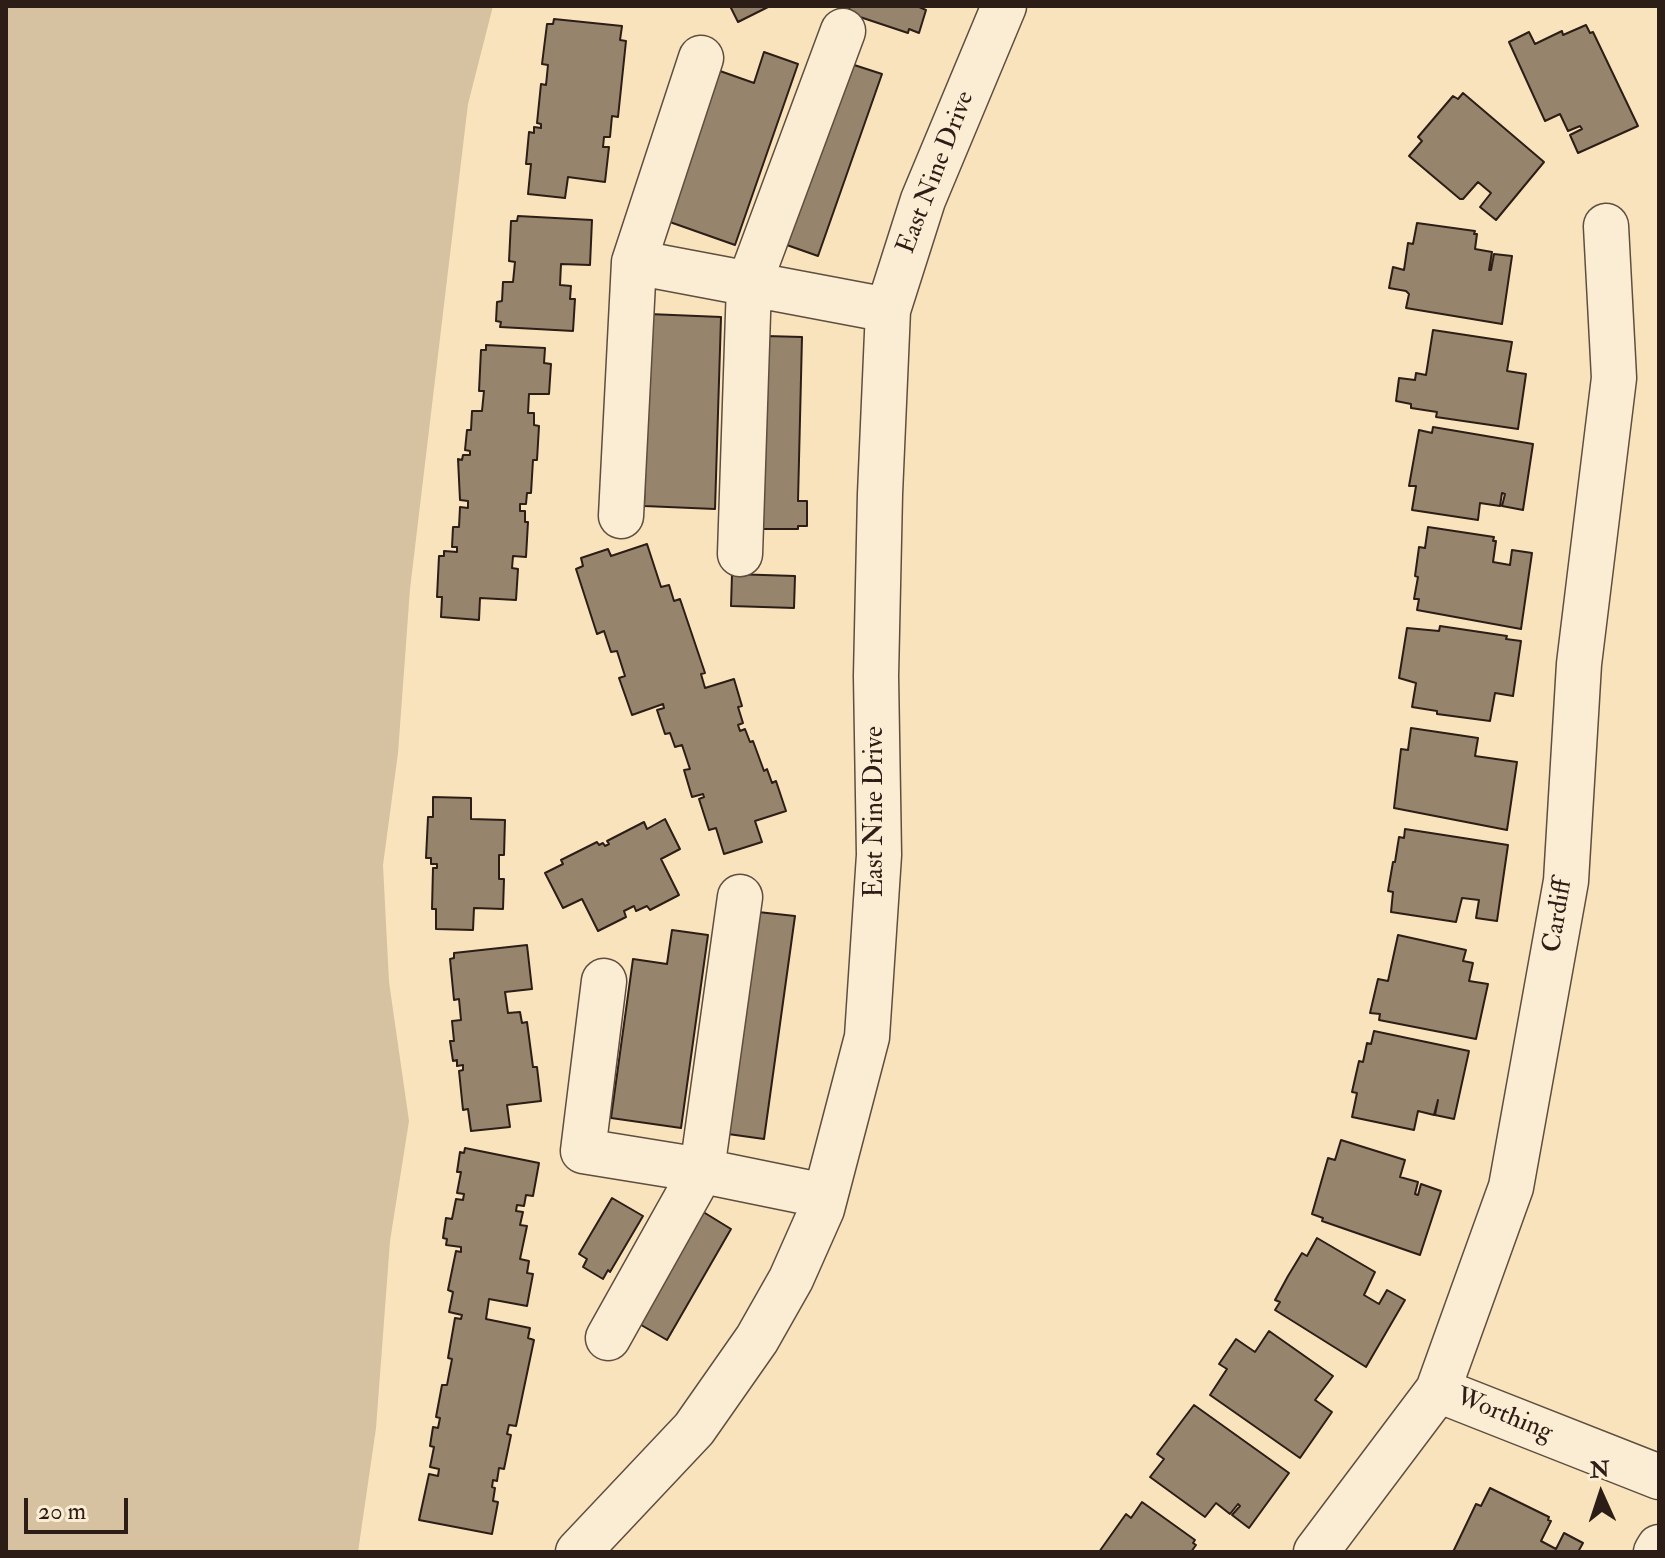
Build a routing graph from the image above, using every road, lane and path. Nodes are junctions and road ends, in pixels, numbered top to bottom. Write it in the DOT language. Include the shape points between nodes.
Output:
graph roads {
  1 [pos="1004,6"];
  2 [pos="843,31"];
  3 [pos="701,58"];
  4 [pos="1606,226"];
  5 [pos="634,262"];
  6 [pos="749,284"];
  7 [pos="888,310"];
  8 [pos="621,516"];
  9 [pos="740,554"];
  10 [pos="740,897"];
  11 [pos="604,981"];
  12 [pos="702,1170"];
  13 [pos="825,1196"];
  14 [pos="608,1338"];
  15 [pos="1438,1390"];
  16 [pos="1659,1477"];
  17 [pos="578,1552"];
  18 [pos="1316,1552"];
  1 -- 7 [label="street, East Nine Drive" via="923,200"];
  2 -- 6 [label="street"];
  3 -- 5 [label="street"];
  4 -- 15 [label="street, Cardiff" via="1614,378 1579,664 1566,881 1511,1187"];
  5 -- 6 [label="street"];
  5 -- 8 [label="street"];
  6 -- 7 [label="street"];
  6 -- 9 [label="street"];
  7 -- 13 [label="street, East Nine Drive" via="876,661 879,855 867,1037"];
  10 -- 12 [label="street"];
  11 -- 12 [label="street" via="583,1151"];
  12 -- 13 [label="street"];
  12 -- 14 [label="street"];
  13 -- 17 [label="street, East Nine Drive" via="791,1279 748,1352 694,1429"];
  15 -- 16 [label="street, Worthing"];
  15 -- 18 [label="street, Cardiff"];
}
